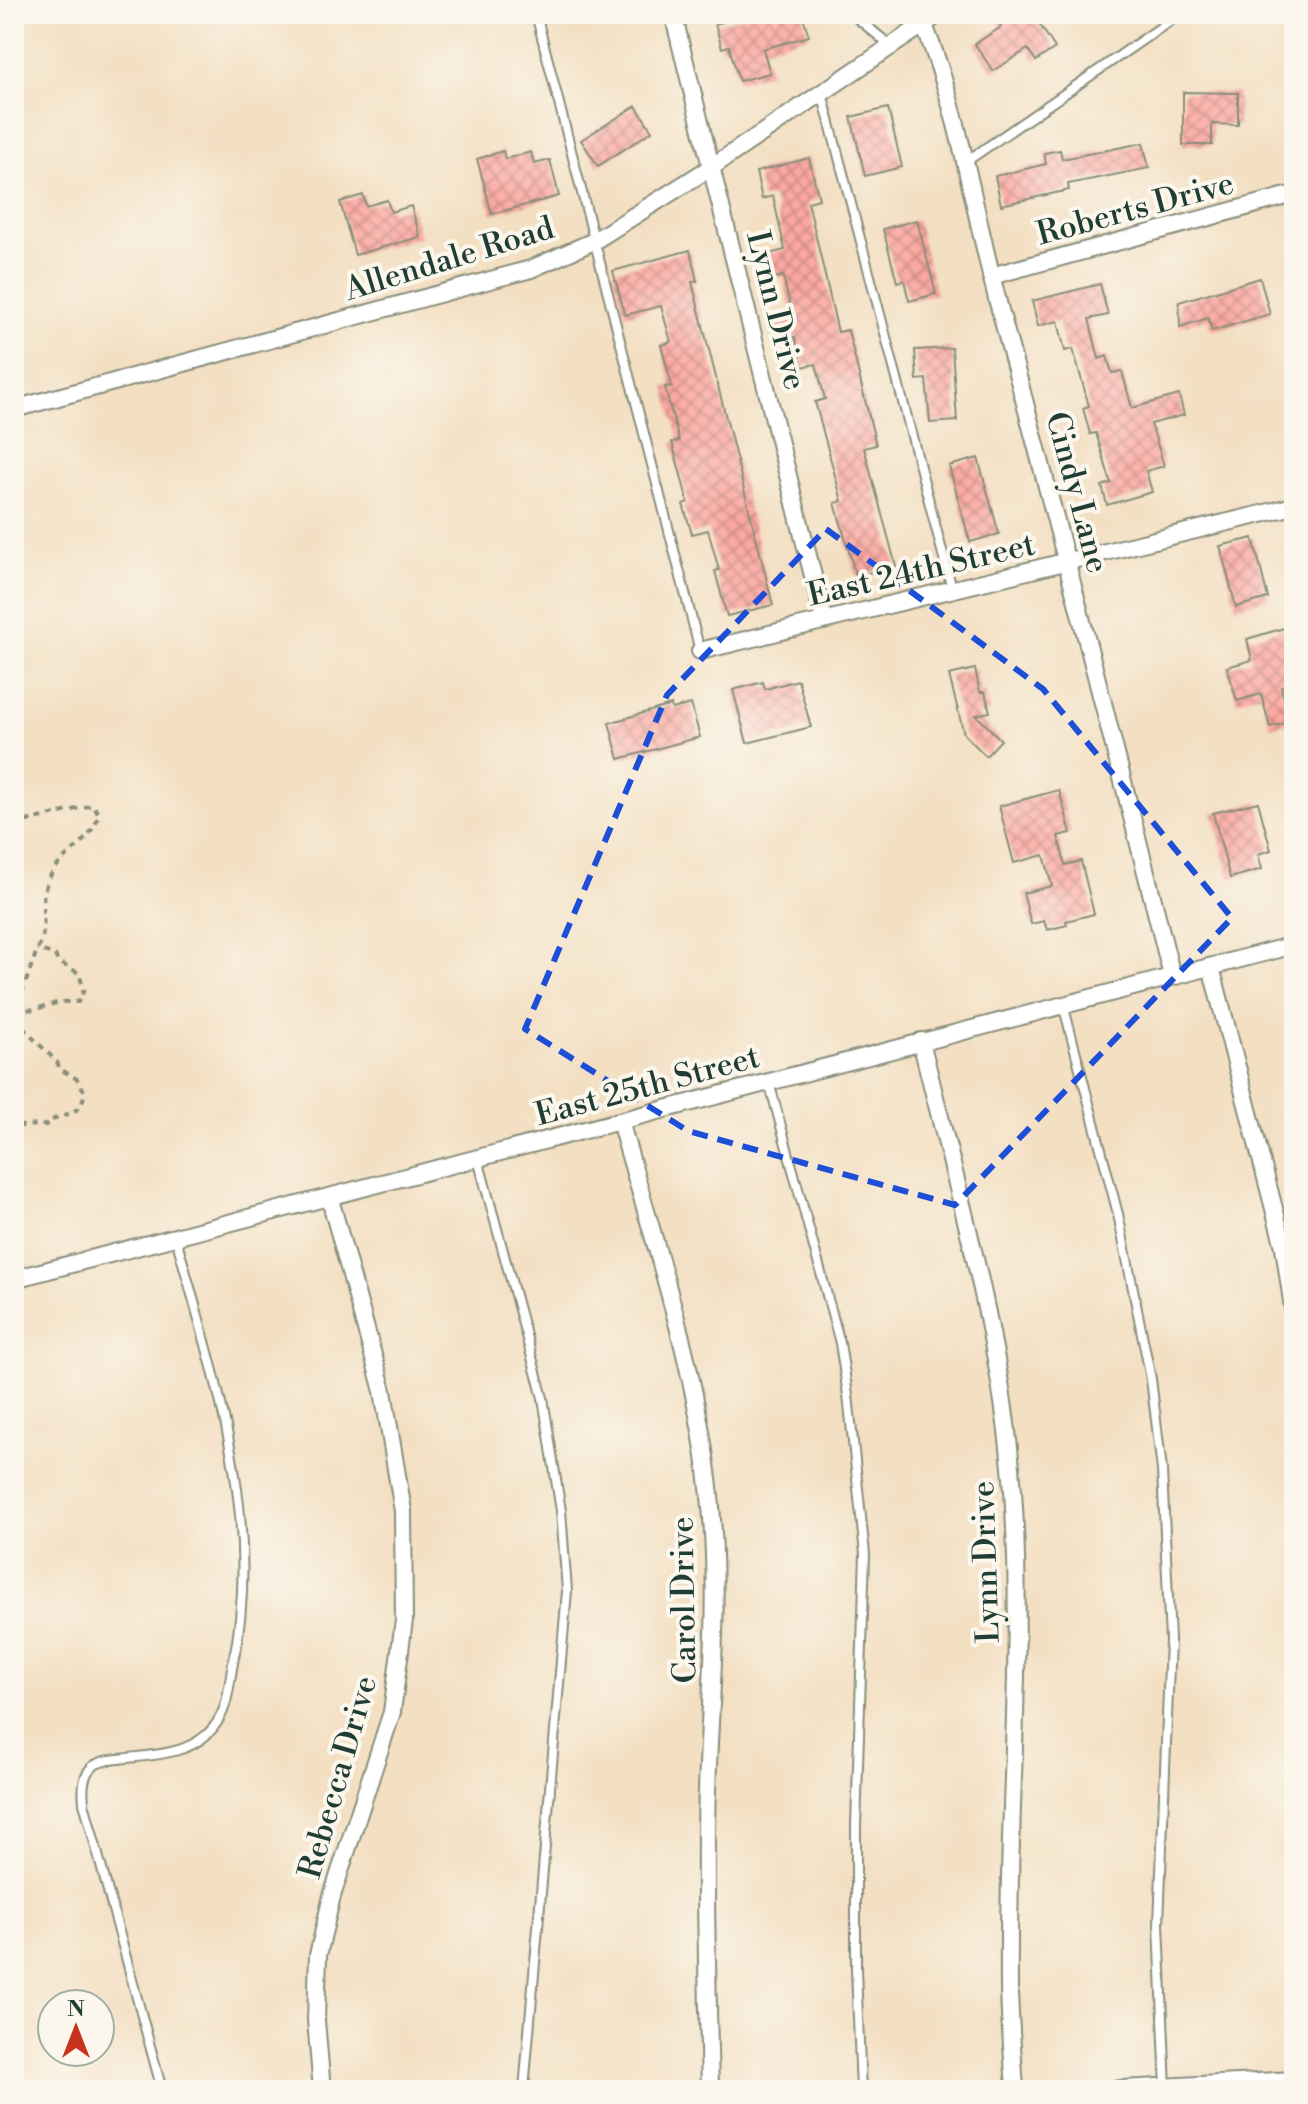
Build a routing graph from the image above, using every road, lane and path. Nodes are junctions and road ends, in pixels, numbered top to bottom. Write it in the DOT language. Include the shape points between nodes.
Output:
graph roads {
  1 [pos="536,14"];
  2 [pos="673,14"];
  3 [pos="852,14"];
  4 [pos="939,14"];
  5 [pos="1180,14"];
  6 [pos="924,25"];
  7 [pos="892,47"];
  8 [pos="822,93"];
  9 [pos="964,163"];
  10 [pos="713,166"];
  11 [pos="1294,194"];
  12 [pos="594,241"];
  13 [pos="991,276"];
  14 [pos="14,409"];
  15 [pos="1294,506"];
  16 [pos="1068,563"];
  17 [pos="952,590"];
  18 [pos="824,620"];
  19 [pos="700,651"];
  20 [pos="14,824"];
  21 [pos="1294,945"];
  22 [pos="37,949"];
  23 [pos="1211,967"];
  24 [pos="1172,976"];
  25 [pos="1063,1004"];
  26 [pos="15,1007"];
  27 [pos="14,1019"];
  28 [pos="921,1041"];
  29 [pos="769,1081"];
  30 [pos="620,1121"];
  31 [pos="14,1126"];
  32 [pos="478,1159"];
  33 [pos="330,1199"];
  34 [pos="176,1238"];
  35 [pos="14,1279"];
  36 [pos="1294,1315"];
  37 [pos="1294,2080"];
  38 [pos="1166,2088"];
  39 [pos="162,2090"];
  40 [pos="322,2090"];
  41 [pos="524,2090"];
  42 [pos="710,2090"];
  43 [pos="861,2090"];
  44 [pos="1015,2090"];
  45 [pos="1103,2090"];
  1 -- 12 [label="lane"];
  2 -- 10 [label="street, Lynn Drive"];
  3 -- 7 [label="lane"];
  4 -- 6 [label="street, Allendale Road"];
  5 -- 9 [label="lane"];
  6 -- 7 [label="street, Allendale Road"];
  6 -- 9 [label="street, Cindy Lane" via="939,61"];
  7 -- 8 [label="street, Allendale Road"];
  8 -- 10 [label="street, Allendale Road"];
  8 -- 17 [label="lane"];
  9 -- 13 [label="street, Cindy Lane"];
  10 -- 12 [label="street, Allendale Road"];
  10 -- 18 [label="street, Lynn Drive"];
  11 -- 13 [label="street, Roberts Drive"];
  12 -- 14 [label="street, Allendale Road" via="531,269"];
  12 -- 19 [label="lane"];
  13 -- 16 [label="street, Cindy Lane"];
  15 -- 16 [label="street, East 24th Street"];
  16 -- 17 [label="street, East 24th Street"];
  16 -- 24 [label="street, Cindy Lane"];
  17 -- 18 [label="street, East 24th Street"];
  18 -- 19 [label="street, East 24th Street"];
  20 -- 22 [label="path" via="93,805 99,815 80,847 62,860 48,881"];
  21 -- 23 [label="street, East 25th Street"];
  22 -- 26 [label="path"];
  22 -- 26 [label="path" via="79,973 84,990 78,1002"];
  23 -- 24 [label="street, East 25th Street"];
  23 -- 36 [label="street" via="1284,1247"];
  24 -- 25 [label="street, East 25th Street"];
  25 -- 28 [label="street, East 25th Street"];
  25 -- 38 [label="lane" via="1118,1214 1151,1379 1162,1470 1170,1640 1159,1924"];
  27 -- 31 [label="path" via="85,1092 73,1114 56,1116 46,1125"];
  28 -- 29 [label="street, East 25th Street"];
  28 -- 44 [label="street, Lynn Drive" via="983,1291 1013,1488 1019,1599 1009,1983"];
  29 -- 30 [label="street, East 25th Street"];
  29 -- 43 [label="lane" via="840,1343 865,1554 856,1826"];
  30 -- 32 [label="street, East 25th Street"];
  30 -- 42 [label="street, Carol Drive" via="684,1347 713,1531 716,1624 706,1828"];
  32 -- 33 [label="street, East 25th Street"];
  32 -- 41 [label="lane" via="543,1398 567,1591"];
  33 -- 34 [label="street, East 25th Street"];
  33 -- 40 [label="street, Rebecca Drive" via="383,1391 403,1511 404,1620 392,1712 318,1955"];
  34 -- 35 [label="street, East 25th Street"];
  34 -- 39 [label="lane" via="233,1463 243,1582 239,1635 223,1712 205,1737 173,1752 103,1761 91,1768 83,1789"];
  37 -- 38 [label="street"];
  38 -- 45 [label="street"];
}
